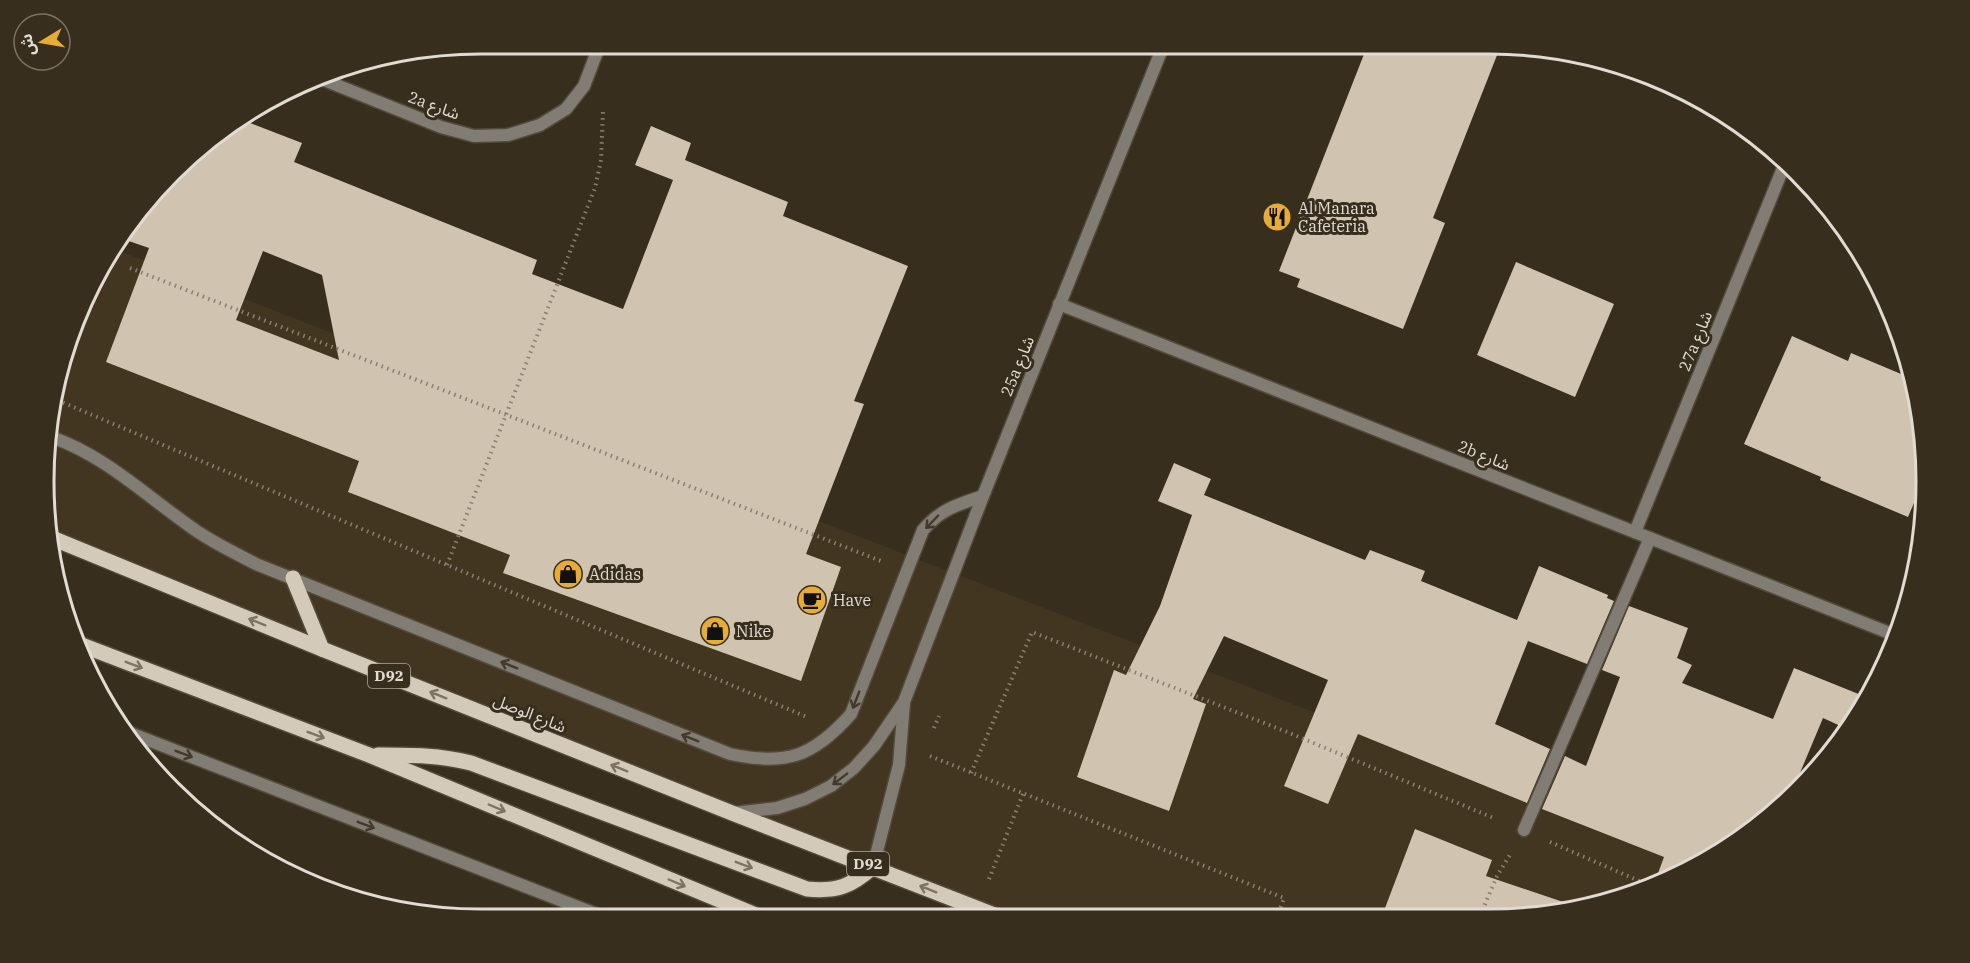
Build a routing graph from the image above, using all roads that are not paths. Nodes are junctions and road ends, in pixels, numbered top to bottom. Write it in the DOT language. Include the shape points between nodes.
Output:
graph roads {
  1 [pos="596,54"];
  2 [pos="1160,54"];
  3 [pos="330,82"];
  4 [pos="1782,171"];
  5 [pos="1059,304"];
  6 [pos="57,440"];
  7 [pos="983,496"];
  8 [pos="1635,532"];
  9 [pos="1650,538"];
  10 [pos="59,541"];
  11 [pos="293,578"];
  12 [pos="1888,632"];
  13 [pos="88,647"];
  14 [pos="322,649"];
  15 [pos="904,702"];
  16 [pos="138,736"];
  17 [pos="369,755"];
  18 [pos="732,813"];
  19 [pos="1524,830"];
  20 [pos="873,867"];
  21 [pos="583,909"];
  22 [pos="741,909"];
  23 [pos="980,909"];
  1 -- 3 [label="street, 2a شارع" via="584,86 566,109 540,125 508,135 474,136 441,127"];
  2 -- 5 [label="street, 25a شارع"];
  4 -- 8 [label="street, 27a شارع"];
  5 -- 7 [label="street, 25a شارع"];
  5 -- 8 [label="street, 2b شارع"];
  6 -- 11 [label="street" via="121,474 219,545"];
  7 -- 11 [label="street, one-way" via="949,508 923,530 850,714 832,735 810,750 784,759 757,760 730,754"];
  7 -- 15 [label="street, 25a شارع"];
  8 -- 9 [label="street, 2b شارع"];
  9 -- 12 [label="street, 2b شارع"];
  9 -- 19 [label="street"];
  14 -- 10 [label="main road, شارع الوصل / D92, one-way"];
  11 -- 14 [label="main road"];
  13 -- 17 [label="main road, one-way"];
  18 -- 14 [label="main road, شارع الوصل / D92, one-way"];
  15 -- 18 [label="street, 25a شارع, one-way" via="874,746 831,786 777,808"];
  15 -- 20 [label="street, 25a شارع" via="899,765"];
  16 -- 21 [label="street, one-way"];
  17 -- 20 [label="main road, one-way" via="423,755 471,763 807,889 842,888"];
  17 -- 22 [label="main road, one-way"];
  18 -- 20 [label="main road, شارع الوصل / D92"];
  23 -- 20 [label="main road, شارع الوصل / D92, one-way"];
}
